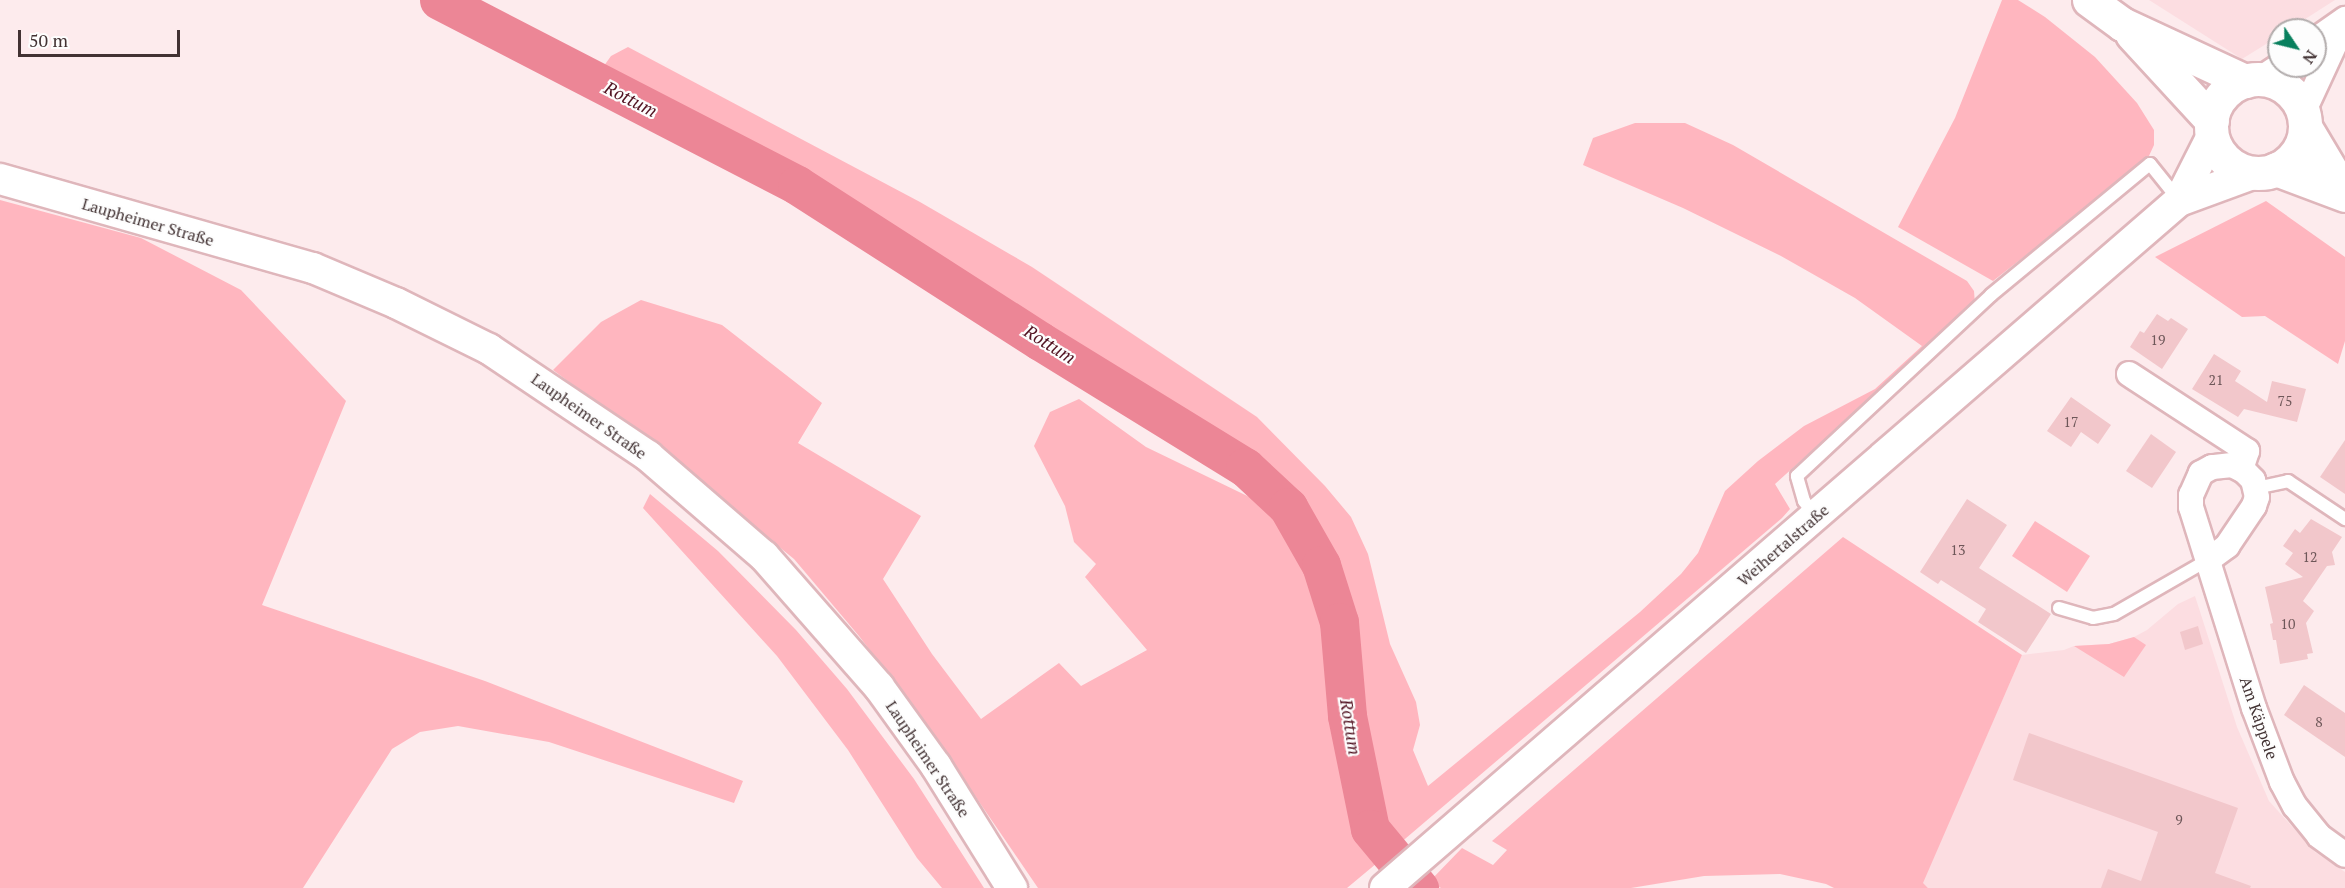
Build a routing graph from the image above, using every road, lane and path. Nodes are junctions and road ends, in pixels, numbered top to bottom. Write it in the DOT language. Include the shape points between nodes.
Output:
graph roads {
  1 [pos="2089,0"];
  2 [pos="2345,21"];
  3 [pos="2122,24"];
  4 [pos="2327,32"];
  5 [pos="2261,75"];
  6 [pos="2304,120"];
  7 [pos="2212,129"];
  8 [pos="2265,171"];
  9 [pos="0,179"];
  10 [pos="2345,195"];
  11 [pos="2179,201"];
  12 [pos="2129,375"];
  13 [pos="2249,479"];
  14 [pos="1817,517"];
  15 [pos="2345,519"];
  16 [pos="2208,560"];
  17 [pos="2059,608"];
  18 [pos="2345,855"];
  19 [pos="1012,888"];
  20 [pos="1385,888"];
  1 -- 3 [label="main road"];
  2 -- 4 [label="street"];
  2 -- 6 [label="street"];
  3 -- 5 [label="main road"];
  3 -- 7 [label="main road"];
  5 -- 6 [label="main road" via="2287,89 2297,100"];
  5 -- 7 [label="main road" via="2222,96 2215,108"];
  6 -- 8 [label="main road" via="2297,153"];
  6 -- 10 [label="main road"];
  7 -- 8 [label="main road" via="2223,157 2243,171"];
  7 -- 11 [label="street, Weihertalstraße"];
  8 -- 10 [label="main road"];
  8 -- 11 [label="street, Weihertalstraße"];
  9 -- 19 [label="street, Laupheimer Straße" via="313,268 375,294 489,349 639,450 764,556 879,687 936,766"];
  11 -- 14 [label="street, Weihertalstraße"];
  11 -- 14 [label="lane" via="2150,164 1991,295 1797,476 1804,501"];
  12 -- 13 [label="street" via="2247,451"];
  13 -- 15 [label="lane" via="2288,482"];
  13 -- 16 [label="street" via="2254,506 2227,546"];
  13 -- 16 [label="street, Am Käppele" via="2232,465 2212,467 2195,481 2191,507"];
  14 -- 20 [label="street, Weihertalstraße"];
  16 -- 17 [label="lane" via="2114,614 2093,618"];
  16 -- 18 [label="street, Am Käppele" via="2254,708 2282,782 2319,836"];
}
